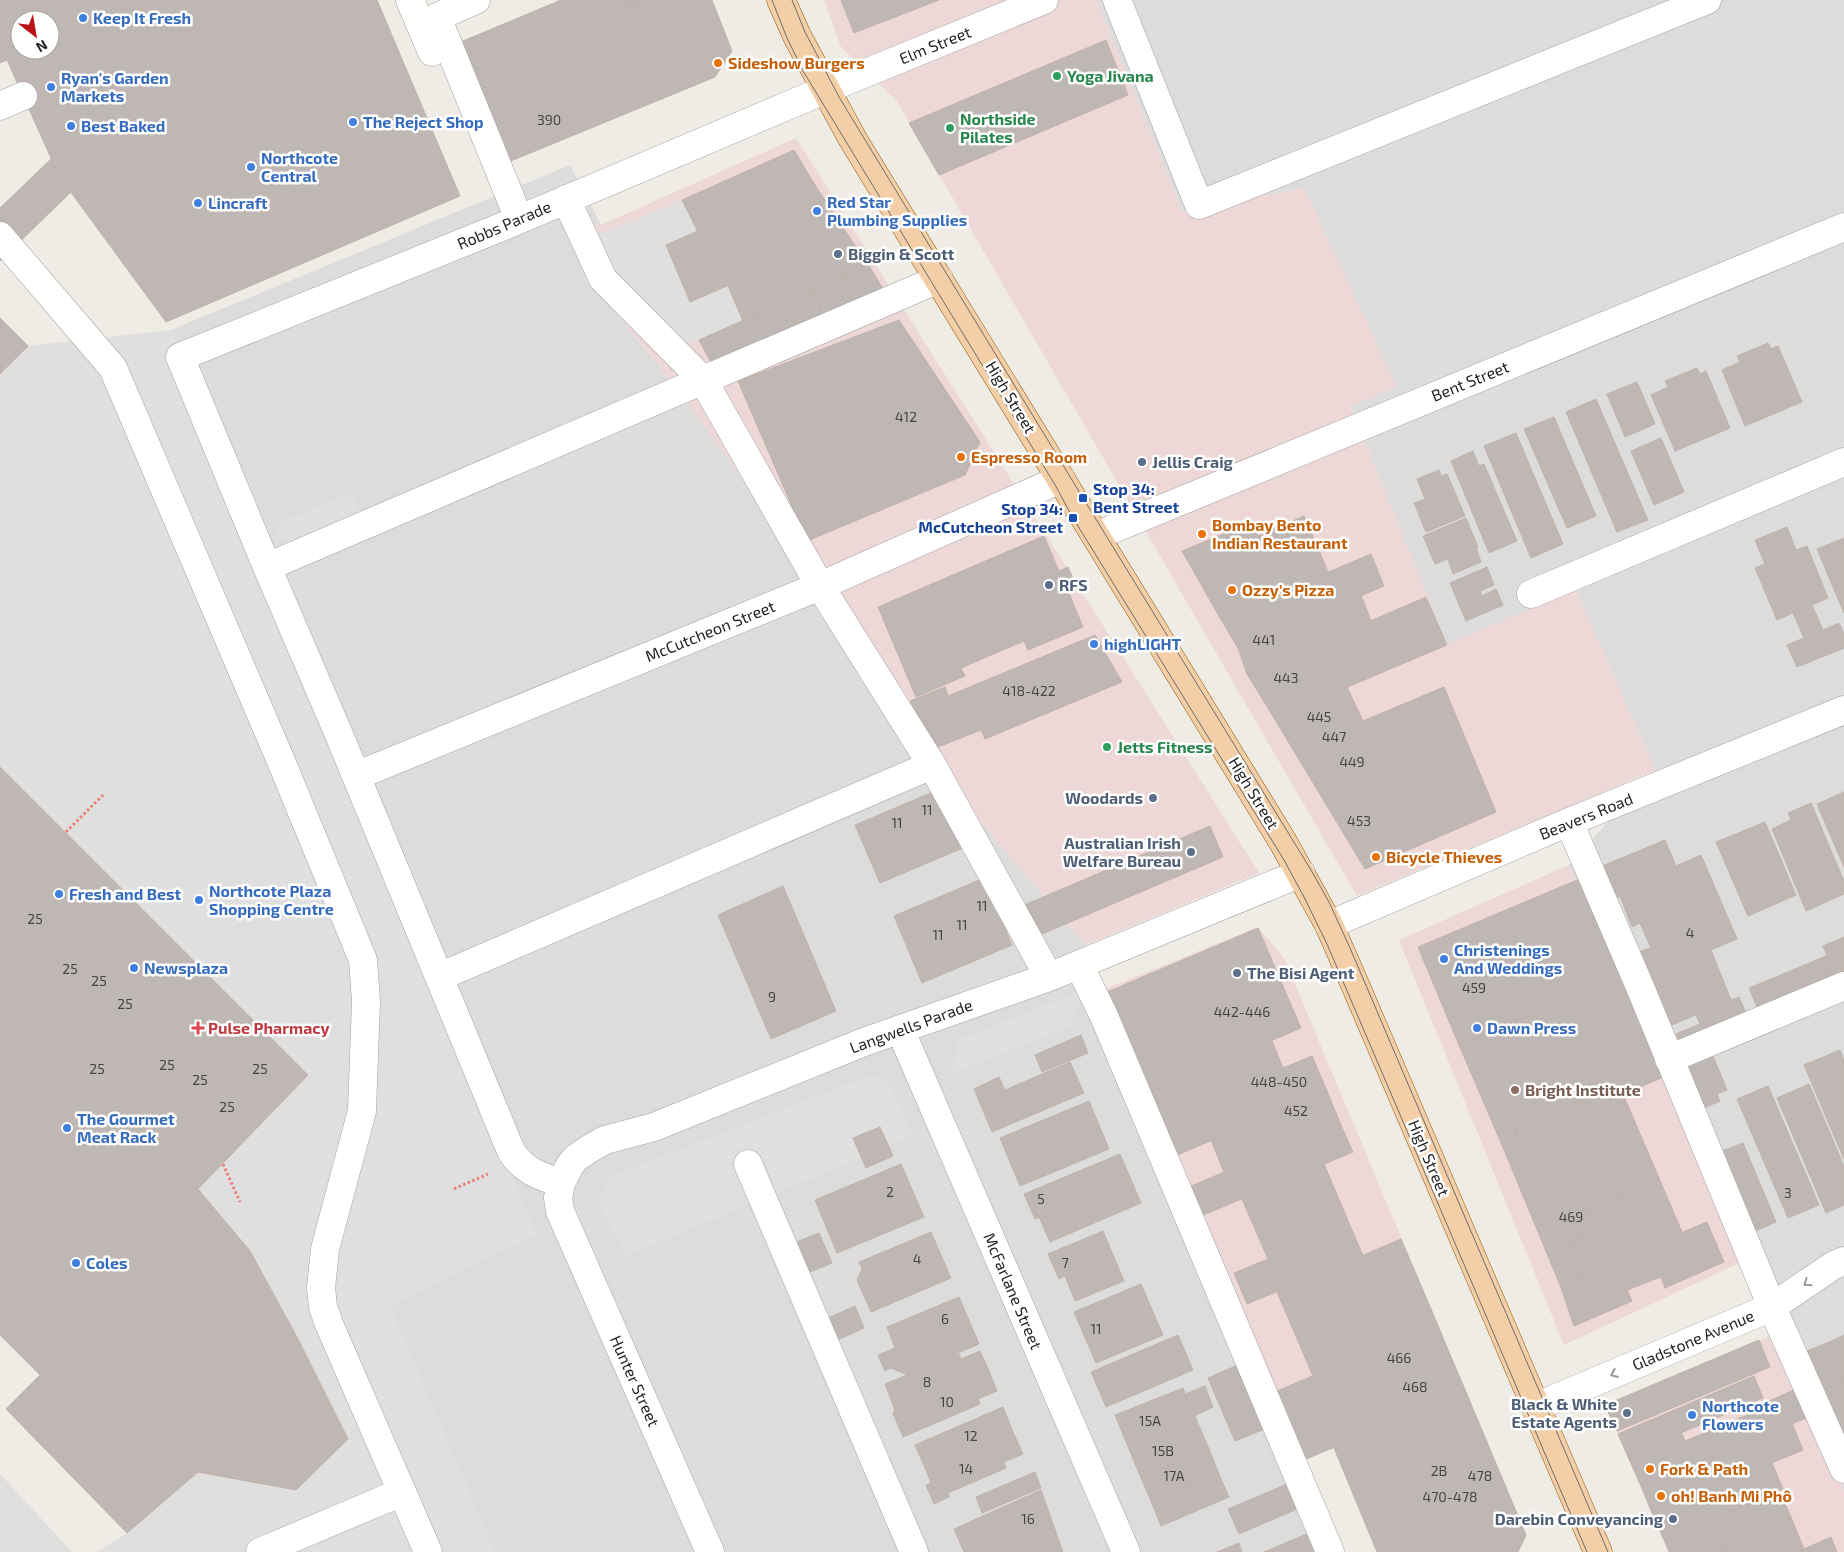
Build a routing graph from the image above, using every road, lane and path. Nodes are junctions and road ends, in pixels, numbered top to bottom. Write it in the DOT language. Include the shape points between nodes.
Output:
graph roads {
  1 [pos="410,0"];
  2 [pos="476,0"];
  3 [pos="781,0"];
  4 [pos="1044,0"];
  5 [pos="1117,0"];
  6 [pos="1707,0"];
  7 [pos="825,90"];
  8 [pos="566,199"];
  9 [pos="511,223"];
  10 [pos="1844,227"];
  11 [pos="0,236"];
  12 [pos="939,279"];
  13 [pos="703,380"];
  14 [pos="1844,462"];
  15 [pos="1061,479"];
  16 [pos="1096,536"];
  17 [pos="268,567"];
  18 [pos="820,586"];
  19 [pos="1530,594"];
  20 [pos="1844,710"];
  21 [pos="932,766"];
  22 [pos="356,776"];
  23 [pos="103,795"];
  24 [pos="1569,822"];
  25 [pos="66,832"];
  26 [pos="1301,873"];
  27 [pos="1329,924"];
  28 [pos="1078,965"];
  29 [pos="1049,976"];
  30 [pos="439,977"];
  31 [pos="1844,986"];
  32 [pos="900,1029"];
  33 [pos="1669,1058"];
  34 [pos="223,1164"];
  35 [pos="748,1164"];
  36 [pos="561,1183"];
  37 [pos="240,1202"];
  38 [pos="560,1211"];
  39 [pos="1844,1261"];
  40 [pos="1772,1307"];
  41 [pos="1535,1407"];
  42 [pos="1844,1469"];
  43 [pos="402,1492"];
  44 [pos="260,1552"];
  45 [pos="428,1552"];
  46 [pos="710,1552"];
  47 [pos="914,1552"];
  48 [pos="1126,1552"];
  49 [pos="1330,1552"];
  50 [pos="1598,1552"];
  1 -- 9 [label="street"];
  2 -- 9 [label="street" via="437,17"];
  3 -- 7 [label="main road, High Street"];
  4 -- 7 [label="street, Elm Street"];
  5 -- 6 [label="street" via="1199,205"];
  7 -- 8 [label="street, Robbs Parade"];
  7 -- 12 [label="main road, High Street"];
  8 -- 9 [label="street, Robbs Parade"];
  8 -- 13 [label="street" via="603,279"];
  9 -- 17 [label="street, Robbs Parade" via="180,357"];
  10 -- 16 [label="street, Bent Street"];
  11 -- 43 [label="street" via="113,368 363,960 366,1001 362,1111 325,1249 321,1288 329,1324"];
  12 -- 13 [label="street"];
  12 -- 15 [label="main road, High Street"];
  13 -- 17 [label="street"];
  13 -- 18 [label="street"];
  14 -- 19 [label="street"];
  15 -- 16 [label="main road, High Street"];
  15 -- 18 [label="street, McCutcheon Street"];
  16 -- 26 [label="main road, High Street"];
  17 -- 22 [label="street"];
  18 -- 21 [label="street"];
  18 -- 22 [label="street, McCutcheon Street"];
  20 -- 24 [label="street, Beavers Road"];
  21 -- 29 [label="street"];
  21 -- 30 [label="street"];
  22 -- 30 [label="street"];
  23 -- 25 [label="path"];
  24 -- 27 [label="street, Beavers Road"];
  24 -- 33 [label="street"];
  26 -- 27 [label="main road, High Street"];
  26 -- 28 [label="street, Langwells Parade"];
  27 -- 41 [label="main road, High Street"];
  28 -- 29 [label="street, Langwells Parade"];
  28 -- 49 [label="street" via="1104,1016"];
  29 -- 32 [label="street, Langwells Parade"];
  30 -- 36 [label="street" via="511,1152 524,1168"];
  31 -- 33 [label="street"];
  32 -- 36 [label="street, Langwells Parade" via="654,1127 606,1140 576,1158"];
  32 -- 48 [label="street, McFarlane Street"];
  33 -- 40 [label="street"];
  34 -- 37 [label="path"];
  35 -- 47 [label="street"];
  36 -- 38 [label="street, Langwells Parade"];
  38 -- 46 [label="street, Hunter Street"];
  39 -- 40 [label="street, Gladstone Avenue, one-way"];
  40 -- 41 [label="street, Gladstone Avenue, one-way"];
  40 -- 42 [label="street"];
  41 -- 50 [label="main road, High Street"];
  43 -- 44 [label="street"];
  43 -- 45 [label="street"];
}
